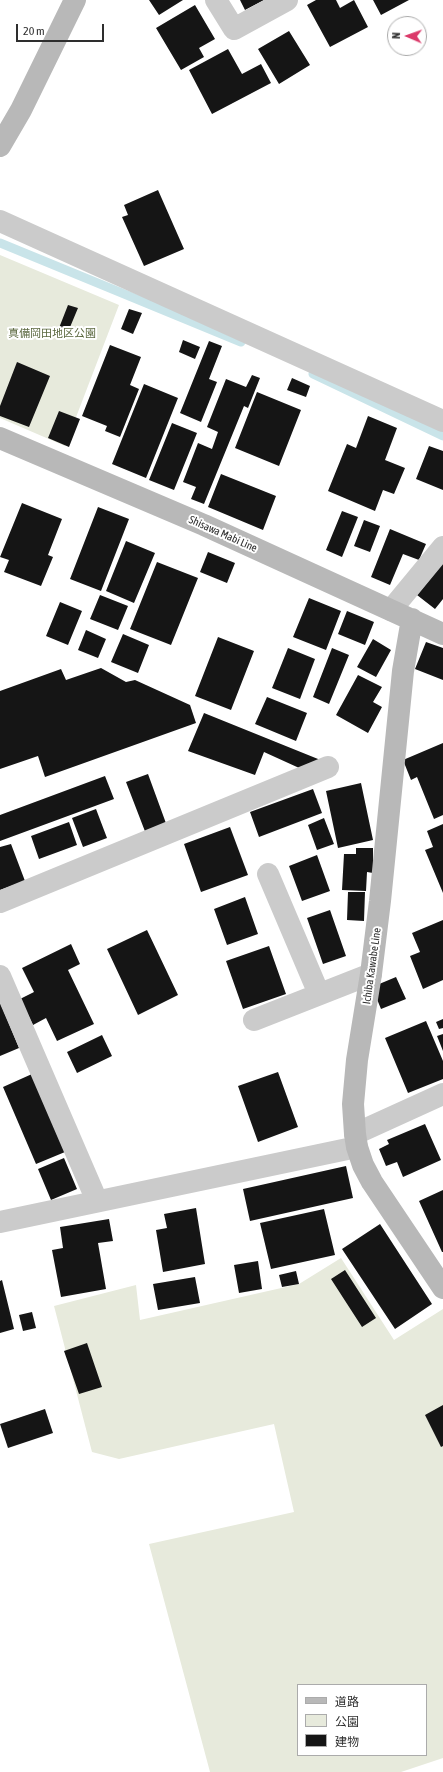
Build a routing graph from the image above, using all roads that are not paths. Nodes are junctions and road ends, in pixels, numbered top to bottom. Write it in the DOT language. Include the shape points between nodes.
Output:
graph roads {
  1 [pos="75,0"];
  2 [pos="216,0"];
  3 [pos="287,0"];
  4 [pos="0,146"];
  5 [pos="0,221"];
  6 [pos="443,421"];
  7 [pos="0,438"];
  8 [pos="443,547"];
  9 [pos="390,610"];
  10 [pos="412,620"];
  11 [pos="443,634"];
  12 [pos="328,767"];
  13 [pos="268,874"];
  14 [pos="0,902"];
  15 [pos="372,974"];
  16 [pos="0,976"];
  17 [pos="319,994"];
  18 [pos="254,1020"];
  19 [pos="443,1094"];
  20 [pos="356,1140"];
  21 [pos="97,1201"];
  22 [pos="0,1222"];
  23 [pos="443,1288"];
  1 -- 4 [label="main road" via="21,110"];
  2 -- 3 [label="street" via="234,29"];
  5 -- 6 [label="street"];
  7 -- 9 [label="main road, Shisawa Mabi Line" via="204,525"];
  8 -- 9 [label="street"];
  9 -- 10 [label="main road, Shisawa Mabi Line"];
  10 -- 11 [label="main road, Shisawa Mabi Line"];
  10 -- 15 [label="main road, Ichiba Kawabe Line" via="404,671"];
  12 -- 14 [label="street"];
  13 -- 17 [label="street"];
  15 -- 17 [label="street"];
  15 -- 20 [label="main road, Ichiba Kawabe Line" via="357,1060 353,1104"];
  16 -- 21 [label="street"];
  17 -- 18 [label="street"];
  19 -- 20 [label="street"];
  20 -- 21 [label="street"];
  20 -- 23 [label="main road, Ichiba Kawabe Line" via="372,1182"];
  21 -- 22 [label="street"];
}
